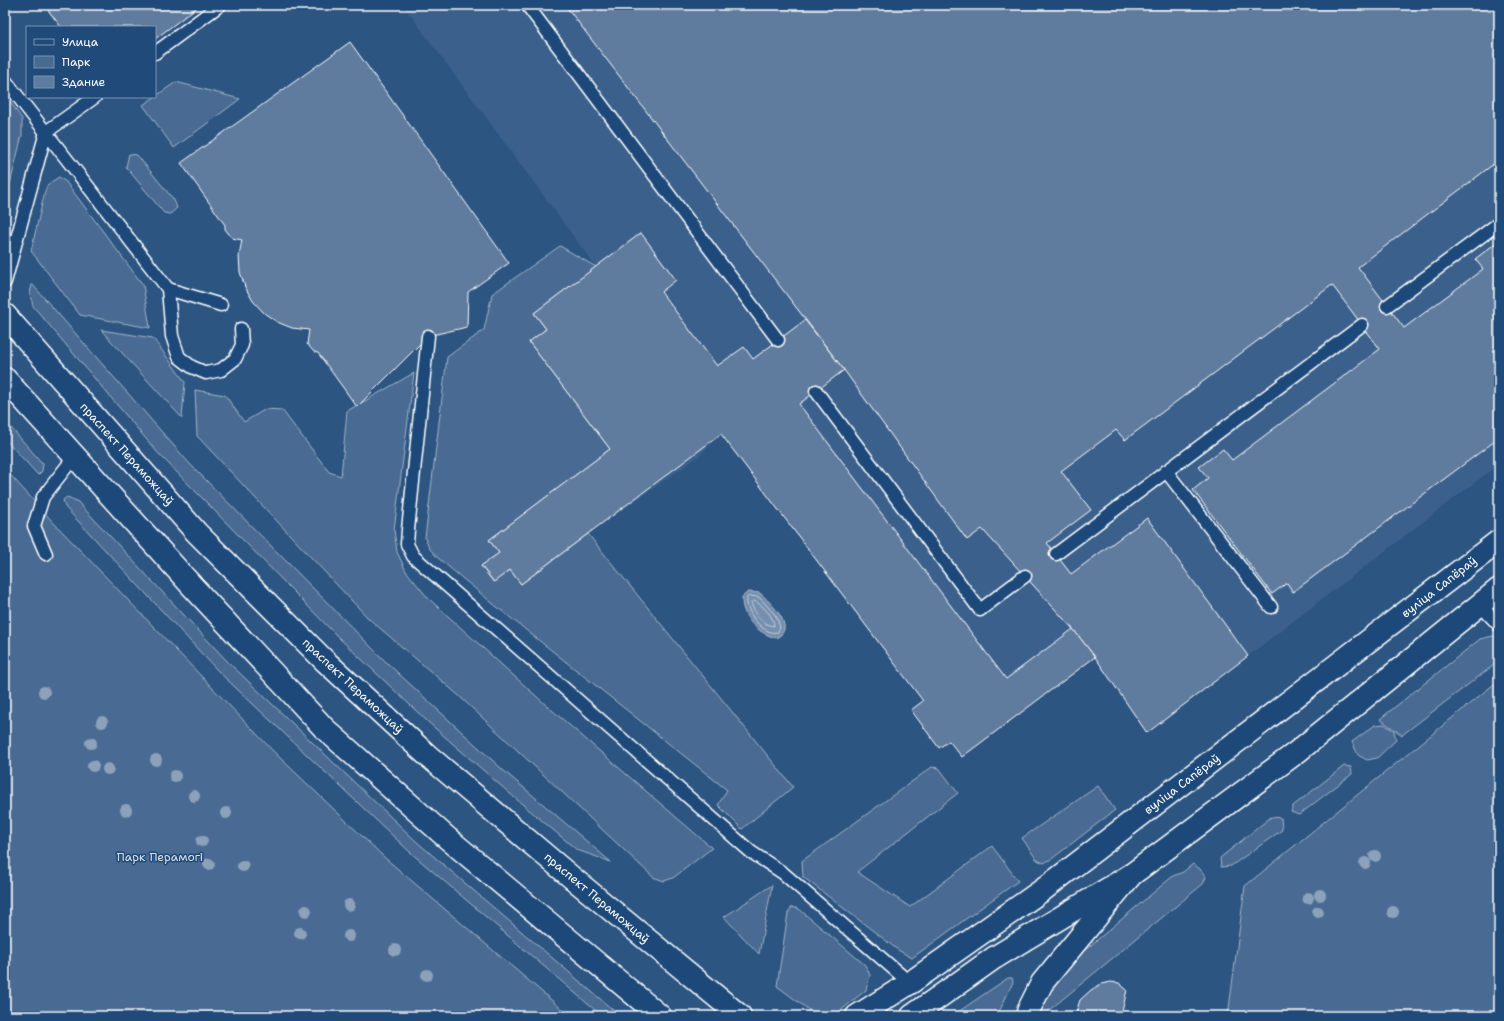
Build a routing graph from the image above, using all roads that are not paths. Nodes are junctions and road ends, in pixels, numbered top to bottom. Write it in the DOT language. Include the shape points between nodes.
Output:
graph roads {
  1 [pos="220,5"];
  2 [pos="527,5"];
  3 [pos="156,52"];
  4 [pos="5,80"];
  5 [pos="94,98"];
  6 [pos="46,132"];
  7 [pos="1499,223"];
  8 [pos="5,282"];
  9 [pos="168,290"];
  10 [pos="221,305"];
  11 [pos="1387,306"];
  12 [pos="5,315"];
  13 [pos="1362,325"];
  14 [pos="242,329"];
  15 [pos="428,336"];
  16 [pos="778,340"];
  17 [pos="5,379"];
  18 [pos="816,391"];
  19 [pos="75,456"];
  20 [pos="1166,471"];
  21 [pos="1499,541"];
  22 [pos="46,554"];
  23 [pos="1056,554"];
  24 [pos="1025,576"];
  25 [pos="1499,589"];
  26 [pos="1479,604"];
  27 [pos="1272,606"];
  28 [pos="1499,625"];
  29 [pos="1131,875"];
  30 [pos="910,983"];
  31 [pos="660,1016"];
  32 [pos="740,1016"];
  33 [pos="857,1016"];
  34 [pos="912,1016"];
  35 [pos="1027,1016"];
  1 -- 3 [label="lane"];
  2 -- 16 [label="lane"];
  4 -- 6 [label="lane"];
  5 -- 6 [label="lane"];
  6 -- 8 [label="lane"];
  6 -- 9 [label="lane"];
  7 -- 11 [label="lane"];
  9 -- 10 [label="lane"];
  9 -- 14 [label="lane" via="172,336 179,357 192,367 206,372 221,370 235,359 242,345"];
  12 -- 32 [label="main road, праспект Пераможцаў" via="197,532 324,660 427,755"];
  13 -- 20 [label="lane"];
  15 -- 30 [label="lane" via="407,544 413,556 751,852 783,873"];
  17 -- 19 [label="main road"];
  18 -- 24 [label="lane" via="980,610"];
  19 -- 22 [label="lane" via="43,497 34,526"];
  19 -- 31 [label="main road" via="325,729 446,837"];
  20 -- 23 [label="lane"];
  20 -- 27 [label="lane"];
  21 -- 30 [label="main road, вуліца Сапёраў" via="1044,889"];
  25 -- 26 [label="main road"];
  26 -- 28 [label="lane"];
  26 -- 29 [label="main road" via="1297,752"];
  29 -- 34 [label="main road" via="994,958"];
  29 -- 35 [label="main road" via="1042,983"];
  30 -- 33 [label="main road, вуліца Сапёраў"];
}
